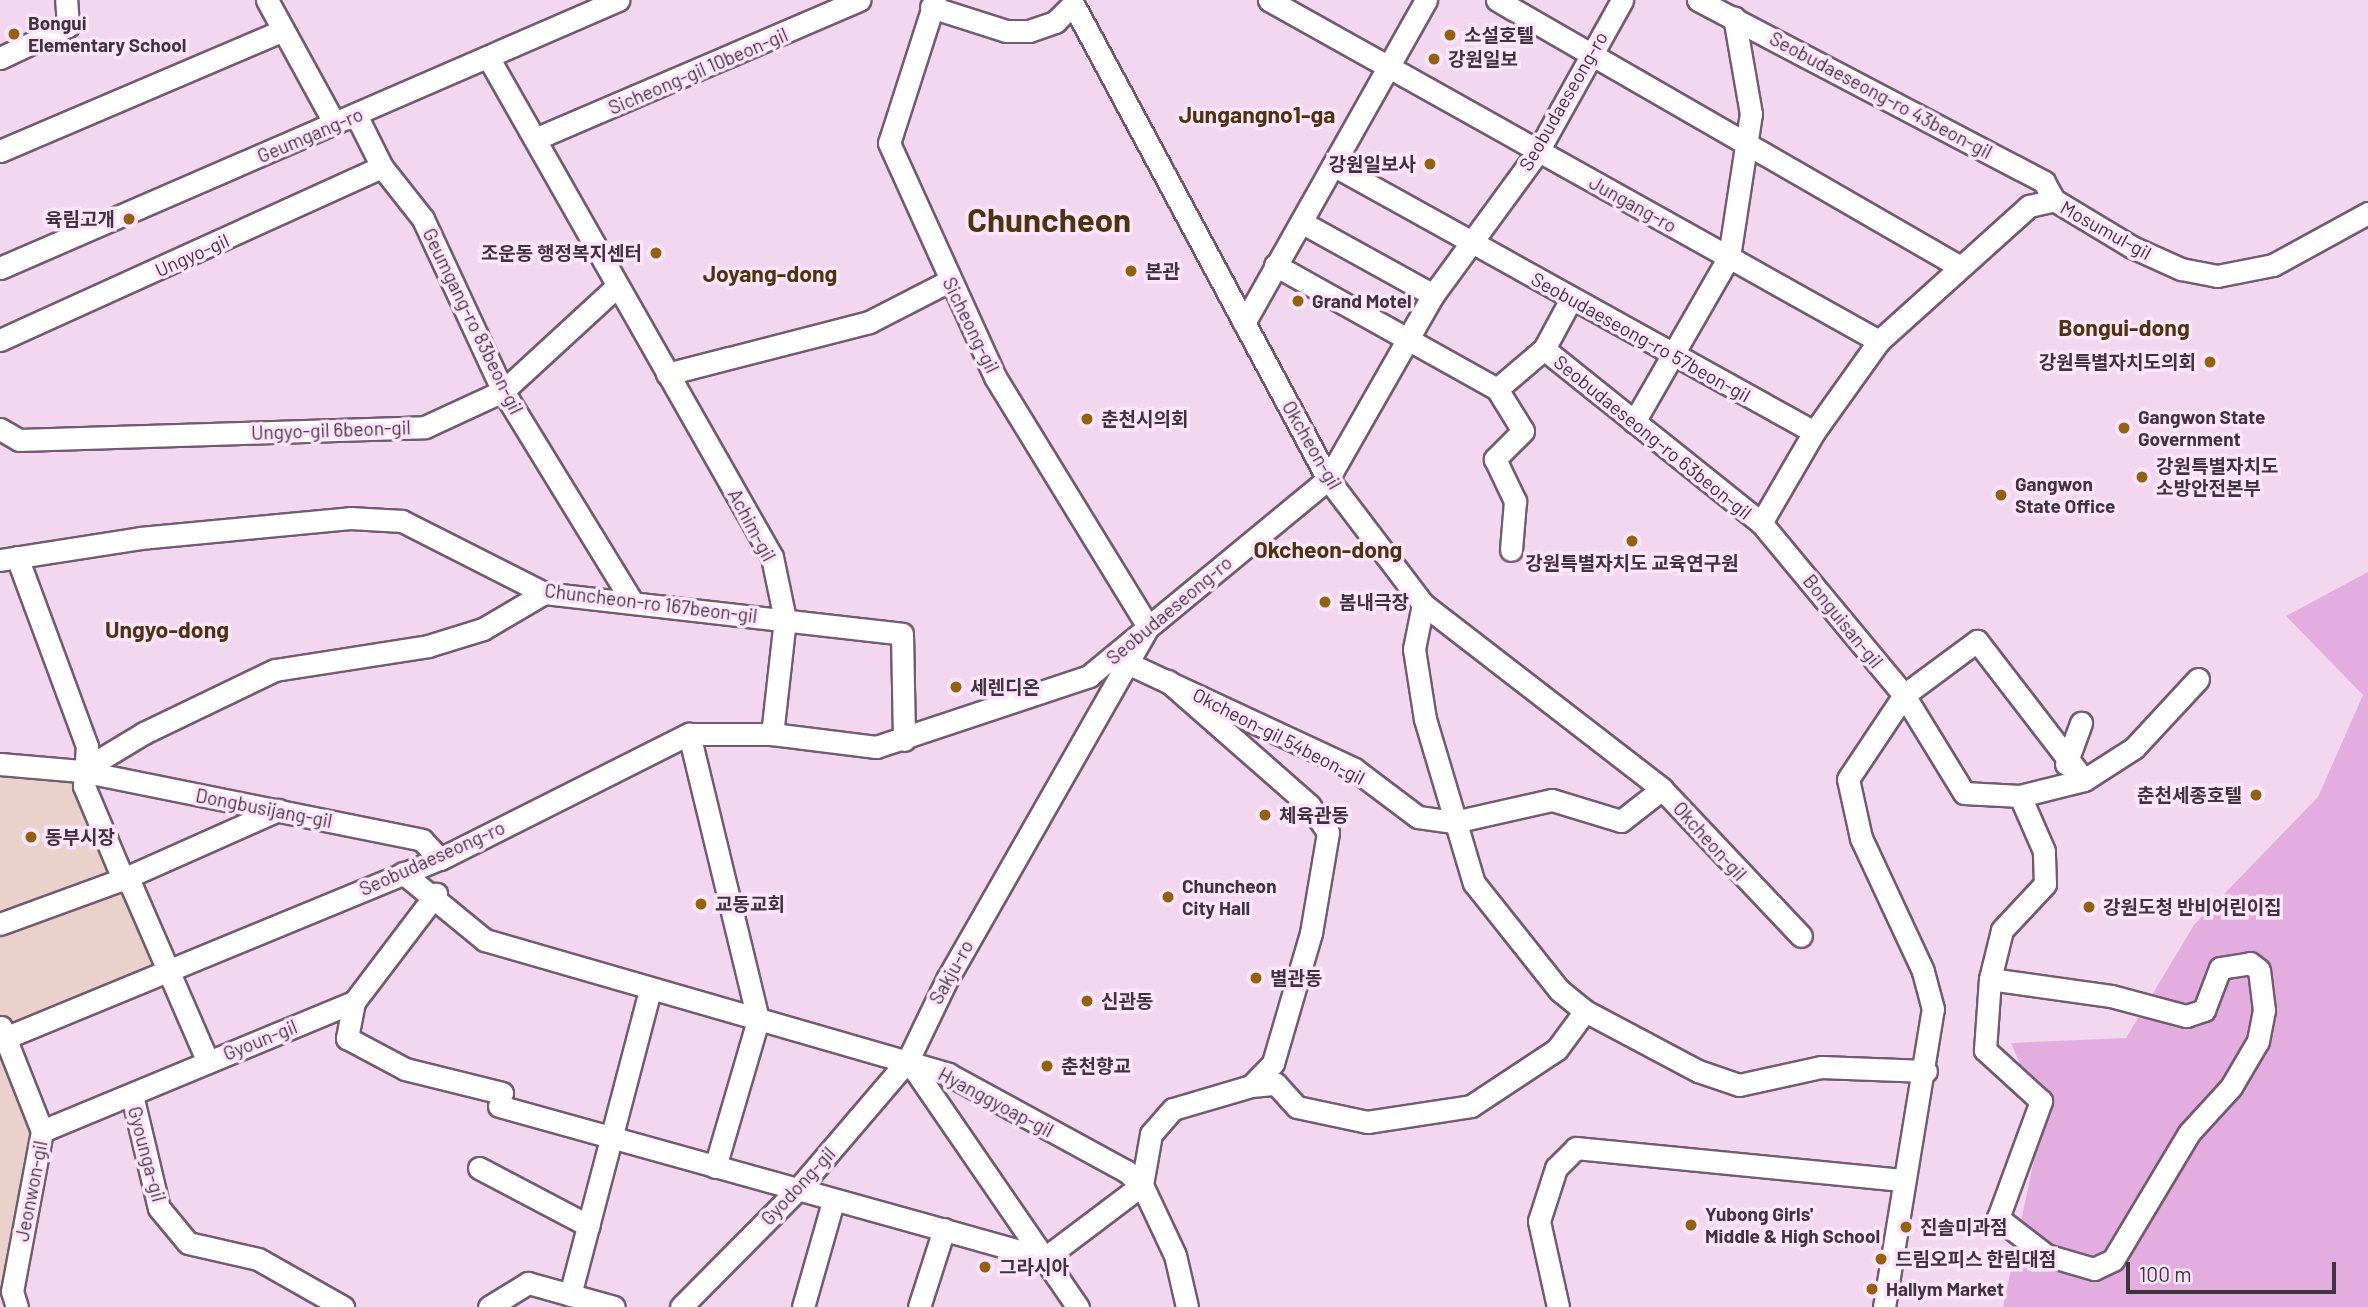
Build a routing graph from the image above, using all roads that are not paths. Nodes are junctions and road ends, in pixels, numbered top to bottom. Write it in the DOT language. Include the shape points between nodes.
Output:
graph roads {
  1 [pos="66,0"];
  2 [pos="267,0"];
  3 [pos="618,0"];
  4 [pos="860,0"];
  5 [pos="1269,0"];
  6 [pos="1426,0"];
  7 [pos="1497,0"];
  8 [pos="1622,0"];
  9 [pos="1698,0"];
  10 [pos="1074,2"];
  11 [pos="933,4"];
  12 [pos="1734,17"];
  13 [pos="283,30"];
  14 [pos="1592,53"];
  15 [pos="488,57"];
  16 [pos="0,58"];
  17 [pos="1387,68"];
  18 [pos="356,115"];
  19 [pos="335,124"];
  20 [pos="535,139"];
  21 [pos="1748,141"];
  22 [pos="0,150"];
  23 [pos="1537,153"];
  24 [pos="1332,165"];
  25 [pos="382,167"];
  26 [pos="2054,200"];
  27 [pos="2368,213"];
  28 [pos="1301,222"];
  29 [pos="1469,242"];
  30 [pos="1729,257"];
  31 [pos="1275,265"];
  32 [pos="1957,265"];
  33 [pos="0,268"];
  34 [pos="949,281"];
  35 [pos="617,286"];
  36 [pos="1433,295"];
  37 [pos="1571,299"];
  38 [pos="1244,323"];
  39 [pos="1406,339"];
  40 [pos="0,340"];
  41 [pos="1879,341"];
  42 [pos="1544,349"];
  43 [pos="1674,351"];
  44 [pos="667,374"];
  45 [pos="1497,389"];
  46 [pos="503,391"];
  47 [pos="1634,422"];
  48 [pos="0,429"];
  49 [pos="1814,432"];
  50 [pos="1328,479"];
  51 [pos="1761,523"];
  52 [pos="1511,550"];
  53 [pos="8,559"];
  54 [pos="544,593"];
  55 [pos="631,600"];
  56 [pos="1423,604"];
  57 [pos="785,619"];
  58 [pos="1148,627"];
  59 [pos="1125,662"];
  60 [pos="2198,679"];
  61 [pos="1168,681"];
  62 [pos="1904,695"];
  63 [pos="2081,723"];
  64 [pos="689,734"];
  65 [pos="772,734"];
  66 [pos="904,740"];
  67 [pos="0,764"];
  68 [pos="2066,764"];
  69 [pos="81,771"];
  70 [pos="2089,777"];
  71 [pos="1662,789"];
  72 [pos="2020,796"];
  73 [pos="278,810"];
  74 [pos="1454,822"];
  75 [pos="440,859"];
  76 [pos="403,873"];
  77 [pos="122,880"];
  78 [pos="436,894"];
  79 [pos="0,924"];
  80 [pos="1801,936"];
  81 [pos="169,971"];
  82 [pos="1990,979"];
  83 [pos="650,991"];
  84 [pos="354,1002"];
  85 [pos="1585,1011"];
  86 [pos="758,1020"];
  87 [pos="2,1034"];
  88 [pos="908,1060"];
  89 [pos="208,1062"];
  90 [pos="1926,1071"];
  91 [pos="1251,1086"];
  92 [pos="132,1096"];
  93 [pos="42,1131"];
  94 [pos="612,1137"];
  95 [pos="715,1167"];
  96 [pos="479,1168"];
  97 [pos="1904,1180"];
  98 [pos="1142,1185"];
  99 [pos="797,1190"];
  100 [pos="832,1202"];
  101 [pos="589,1226"];
  102 [pos="944,1229"];
  103 [pos="1045,1258"];
  104 [pos="570,1295"];
  105 [pos="10,1298"];
  106 [pos="343,1307"];
  107 [pos="489,1307"];
  108 [pos="614,1307"];
  109 [pos="681,1307"];
  110 [pos="803,1307"];
  111 [pos="919,1307"];
  112 [pos="1078,1307"];
  113 [pos="1187,1307"];
  114 [pos="1558,1307"];
  115 [pos="1884,1307"];
  1 -- 16 [label="street" via="68,26"];
  2 -- 13 [label="street"];
  3 -- 15 [label="street, Geumgang-ro"];
  4 -- 20 [label="street, Sicheong-gil 10beon-gil"];
  5 -- 17 [label="street, Jungang-ro"];
  6 -- 17 [label="street"];
  7 -- 14 [label="street"];
  8 -- 14 [label="street, Seobudaeseong-ro"];
  9 -- 12 [label="street, Seobudaeseong-ro 43beon-gil"];
  10 -- 11 [label="street, Okcheon-gil" via="1055,22 1030,32 1006,32"];
  10 -- 38 [label="street, Okcheon-gil"];
  11 -- 34 [label="street, Sicheong-gil" via="889,143"];
  12 -- 21 [label="street" via="1751,114"];
  12 -- 26 [label="street, Seobudaeseong-ro 43beon-gil" via="2045,182"];
  13 -- 19 [label="street"];
  13 -- 22 [label="street"];
  14 -- 21 [label="street"];
  14 -- 23 [label="street, Seobudaeseong-ro"];
  15 -- 18 [label="street, Geumgang-ro"];
  15 -- 20 [label="street, Achim-gil"];
  17 -- 23 [label="street, Jungang-ro"];
  17 -- 24 [label="street"];
  18 -- 19 [label="street, Geumgang-ro"];
  18 -- 25 [label="street, Geumgang-ro 83beon-gil"];
  19 -- 33 [label="street, Geumgang-ro"];
  20 -- 35 [label="street, Achim-gil"];
  21 -- 30 [label="street"];
  21 -- 32 [label="street"];
  23 -- 29 [label="street, Seobudaeseong-ro"];
  23 -- 30 [label="street, Jungang-ro"];
  24 -- 28 [label="street"];
  24 -- 29 [label="street, Seobudaeseong-ro 57beon-gil"];
  25 -- 40 [label="street, Ungyo-gil"];
  25 -- 46 [label="street, Geumgang-ro 83beon-gil" via="423,219"];
  26 -- 27 [label="street, Mosumul-gil" via="2132,247 2217,276 2273,265"];
  26 -- 32 [label="street, Mosumul-gil" via="2029,206"];
  28 -- 31 [label="street"];
  28 -- 36 [label="street"];
  29 -- 36 [label="street, Seobudaeseong-ro"];
  29 -- 37 [label="street, Seobudaeseong-ro 57beon-gil"];
  30 -- 41 [label="street, Jungang-ro"];
  30 -- 43 [label="street"];
  31 -- 38 [label="street"];
  31 -- 39 [label="street"];
  32 -- 41 [label="street, Mosumul-gil"];
  34 -- 44 [label="street" via="869,322"];
  34 -- 58 [label="street, Sicheong-gil" via="995,377"];
  35 -- 44 [label="street, Achim-gil"];
  35 -- 46 [label="street, Ungyo-gil 6beon-gil"];
  36 -- 39 [label="street, Seobudaeseong-ro"];
  37 -- 42 [label="street"];
  37 -- 43 [label="street, Seobudaeseong-ro 57beon-gil"];
  38 -- 50 [label="street, Okcheon-gil"];
  39 -- 45 [label="street"];
  39 -- 50 [label="street, Seobudaeseong-ro"];
  41 -- 49 [label="street"];
  42 -- 45 [label="street, Seobudaeseong-ro 63beon-gil"];
  42 -- 47 [label="street, Seobudaeseong-ro 63beon-gil"];
  43 -- 47 [label="street"];
  43 -- 49 [label="street, Seobudaeseong-ro 57beon-gil"];
  44 -- 57 [label="street, Achim-gil" via="772,557"];
  45 -- 52 [label="street" via="1523,430 1495,459 1516,501"];
  46 -- 48 [label="street, Ungyo-gil 6beon-gil" via="425,427 19,440"];
  46 -- 55 [label="street, Geumgang-ro 83beon-gil"];
  47 -- 51 [label="street, Seobudaeseong-ro 63beon-gil"];
  49 -- 51 [label="street"];
  50 -- 56 [label="street, Okcheon-gil"];
  50 -- 58 [label="street, Seobudaeseong-ro"];
  51 -- 62 [label="street, Bonguisan-gil"];
  53 -- 54 [label="street, Chuncheon-ro 167beon-gil" via="140,538 370,517 402,521"];
  53 -- 69 [label="street, Chuncheon-ro 167beon-gil" via="87,746"];
  54 -- 55 [label="street, Chuncheon-ro 167beon-gil"];
  54 -- 69 [label="street" via="483,629 428,646 275,670 144,733"];
  55 -- 57 [label="street, Chuncheon-ro 167beon-gil"];
  56 -- 71 [label="street, Okcheon-gil"];
  56 -- 74 [label="street" via="1414,649 1425,719"];
  57 -- 65 [label="street, Achim-gil"];
  57 -- 66 [label="street, Chuncheon-ro 167beon-gil" via="902,634"];
  58 -- 59 [label="street, Sakju-ro"];
  58 -- 66 [label="street, Seobudaeseong-ro" via="1089,676"];
  59 -- 61 [label="street, Okcheon-gil 54beon-gil"];
  59 -- 88 [label="street, Sakju-ro"];
  60 -- 70 [label="street, Bonguisan-gil" via="2134,748"];
  61 -- 74 [label="street, Okcheon-gil 54beon-gil" via="1354,769 1418,817"];
  61 -- 91 [label="street" via="1309,805 1328,832 1311,933 1273,1063"];
  62 -- 68 [label="street" via="1977,641"];
  62 -- 72 [label="street, Bonguisan-gil" via="1964,793"];
  62 -- 90 [label="street" via="1848,779 1861,838 1923,971 1933,1009"];
  63 -- 68 [label="street"];
  64 -- 65 [label="street, Seobudaeseong-ro"];
  64 -- 75 [label="street, Seobudaeseong-ro"];
  64 -- 86 [label="street"];
  65 -- 66 [label="street, Seobudaeseong-ro" via="876,747"];
  67 -- 69 [label="street, Dongbusijang-gil"];
  68 -- 70 [label="street"];
  69 -- 73 [label="street, Dongbusijang-gil"];
  69 -- 77 [label="street"];
  70 -- 72 [label="street, Bonguisan-gil"];
  71 -- 74 [label="street, Okcheon-gil 54beon-gil" via="1622,821 1552,800"];
  71 -- 80 [label="street, Okcheon-gil"];
  72 -- 82 [label="street" via="2044,851 2045,884 2002,930"];
  73 -- 75 [label="street, Dongbusijang-gil" via="422,841"];
  73 -- 77 [label="street"];
  74 -- 85 [label="street" via="1474,883 1559,990"];
  75 -- 76 [label="street, Seobudaeseong-ro"];
  76 -- 78 [label="street, Hyanggyoap-gil"];
  76 -- 81 [label="street, Seobudaeseong-ro"];
  77 -- 79 [label="street"];
  77 -- 81 [label="street" via="131,885"];
  78 -- 83 [label="street, Hyanggyoap-gil" via="485,940"];
  78 -- 84 [label="street"];
  81 -- 87 [label="street, Seobudaeseong-ro"];
  81 -- 89 [label="street"];
  82 -- 82 [label="street" via="1985,1050 2041,1101 1998,1218 2046,1255 2094,1269 2113,1260 2189,1133 2231,1087 2258,1041 2263,1010 2259,970 2250,963 2220,968 2204,1010 2186,1016 2112,996"];
  83 -- 86 [label="street, Hyanggyoap-gil"];
  83 -- 94 [label="street"];
  84 -- 89 [label="street, Gyoun-gil"];
  84 -- 94 [label="street" via="347,1038 405,1069"];
  85 -- 90 [label="street" via="1698,1071 1739,1085 1821,1067"];
  85 -- 91 [label="street" via="1558,1049 1471,1107 1367,1122 1297,1107 1276,1084"];
  86 -- 88 [label="street, Hyanggyoap-gil"];
  86 -- 95 [label="street"];
  87 -- 93 [label="street, Jeonwon-gil"];
  88 -- 98 [label="street, Hyanggyoap-gil" via="948,1074"];
  88 -- 99 [label="street, Gyodong-gil"];
  88 -- 103 [label="street"];
  89 -- 92 [label="street, Gyoun-gil"];
  90 -- 97 [label="street"];
  91 -- 98 [label="street" via="1173,1109 1151,1134"];
  92 -- 93 [label="street, Gyoun-gil"];
  92 -- 106 [label="street, Gyounga-gil" via="159,1208 188,1243 258,1259"];
  93 -- 105 [label="street, Jeonwon-gil"];
  94 -- 95 [label="street"];
  94 -- 101 [label="street"];
  95 -- 99 [label="street"];
  96 -- 101 [label="street"];
  97 -- 114 [label="street" via="1576,1148 1556,1168 1539,1220"];
  97 -- 115 [label="street"];
  98 -- 103 [label="street"];
  98 -- 113 [label="street" via="1175,1255"];
  99 -- 100 [label="street"];
  99 -- 109 [label="street, Gyodong-gil"];
  100 -- 102 [label="street"];
  100 -- 110 [label="street"];
  101 -- 104 [label="street"];
  102 -- 103 [label="street"];
  102 -- 111 [label="street"];
  103 -- 112 [label="street"];
  104 -- 107 [label="street" via="528,1283"];
  104 -- 108 [label="street"];
}
